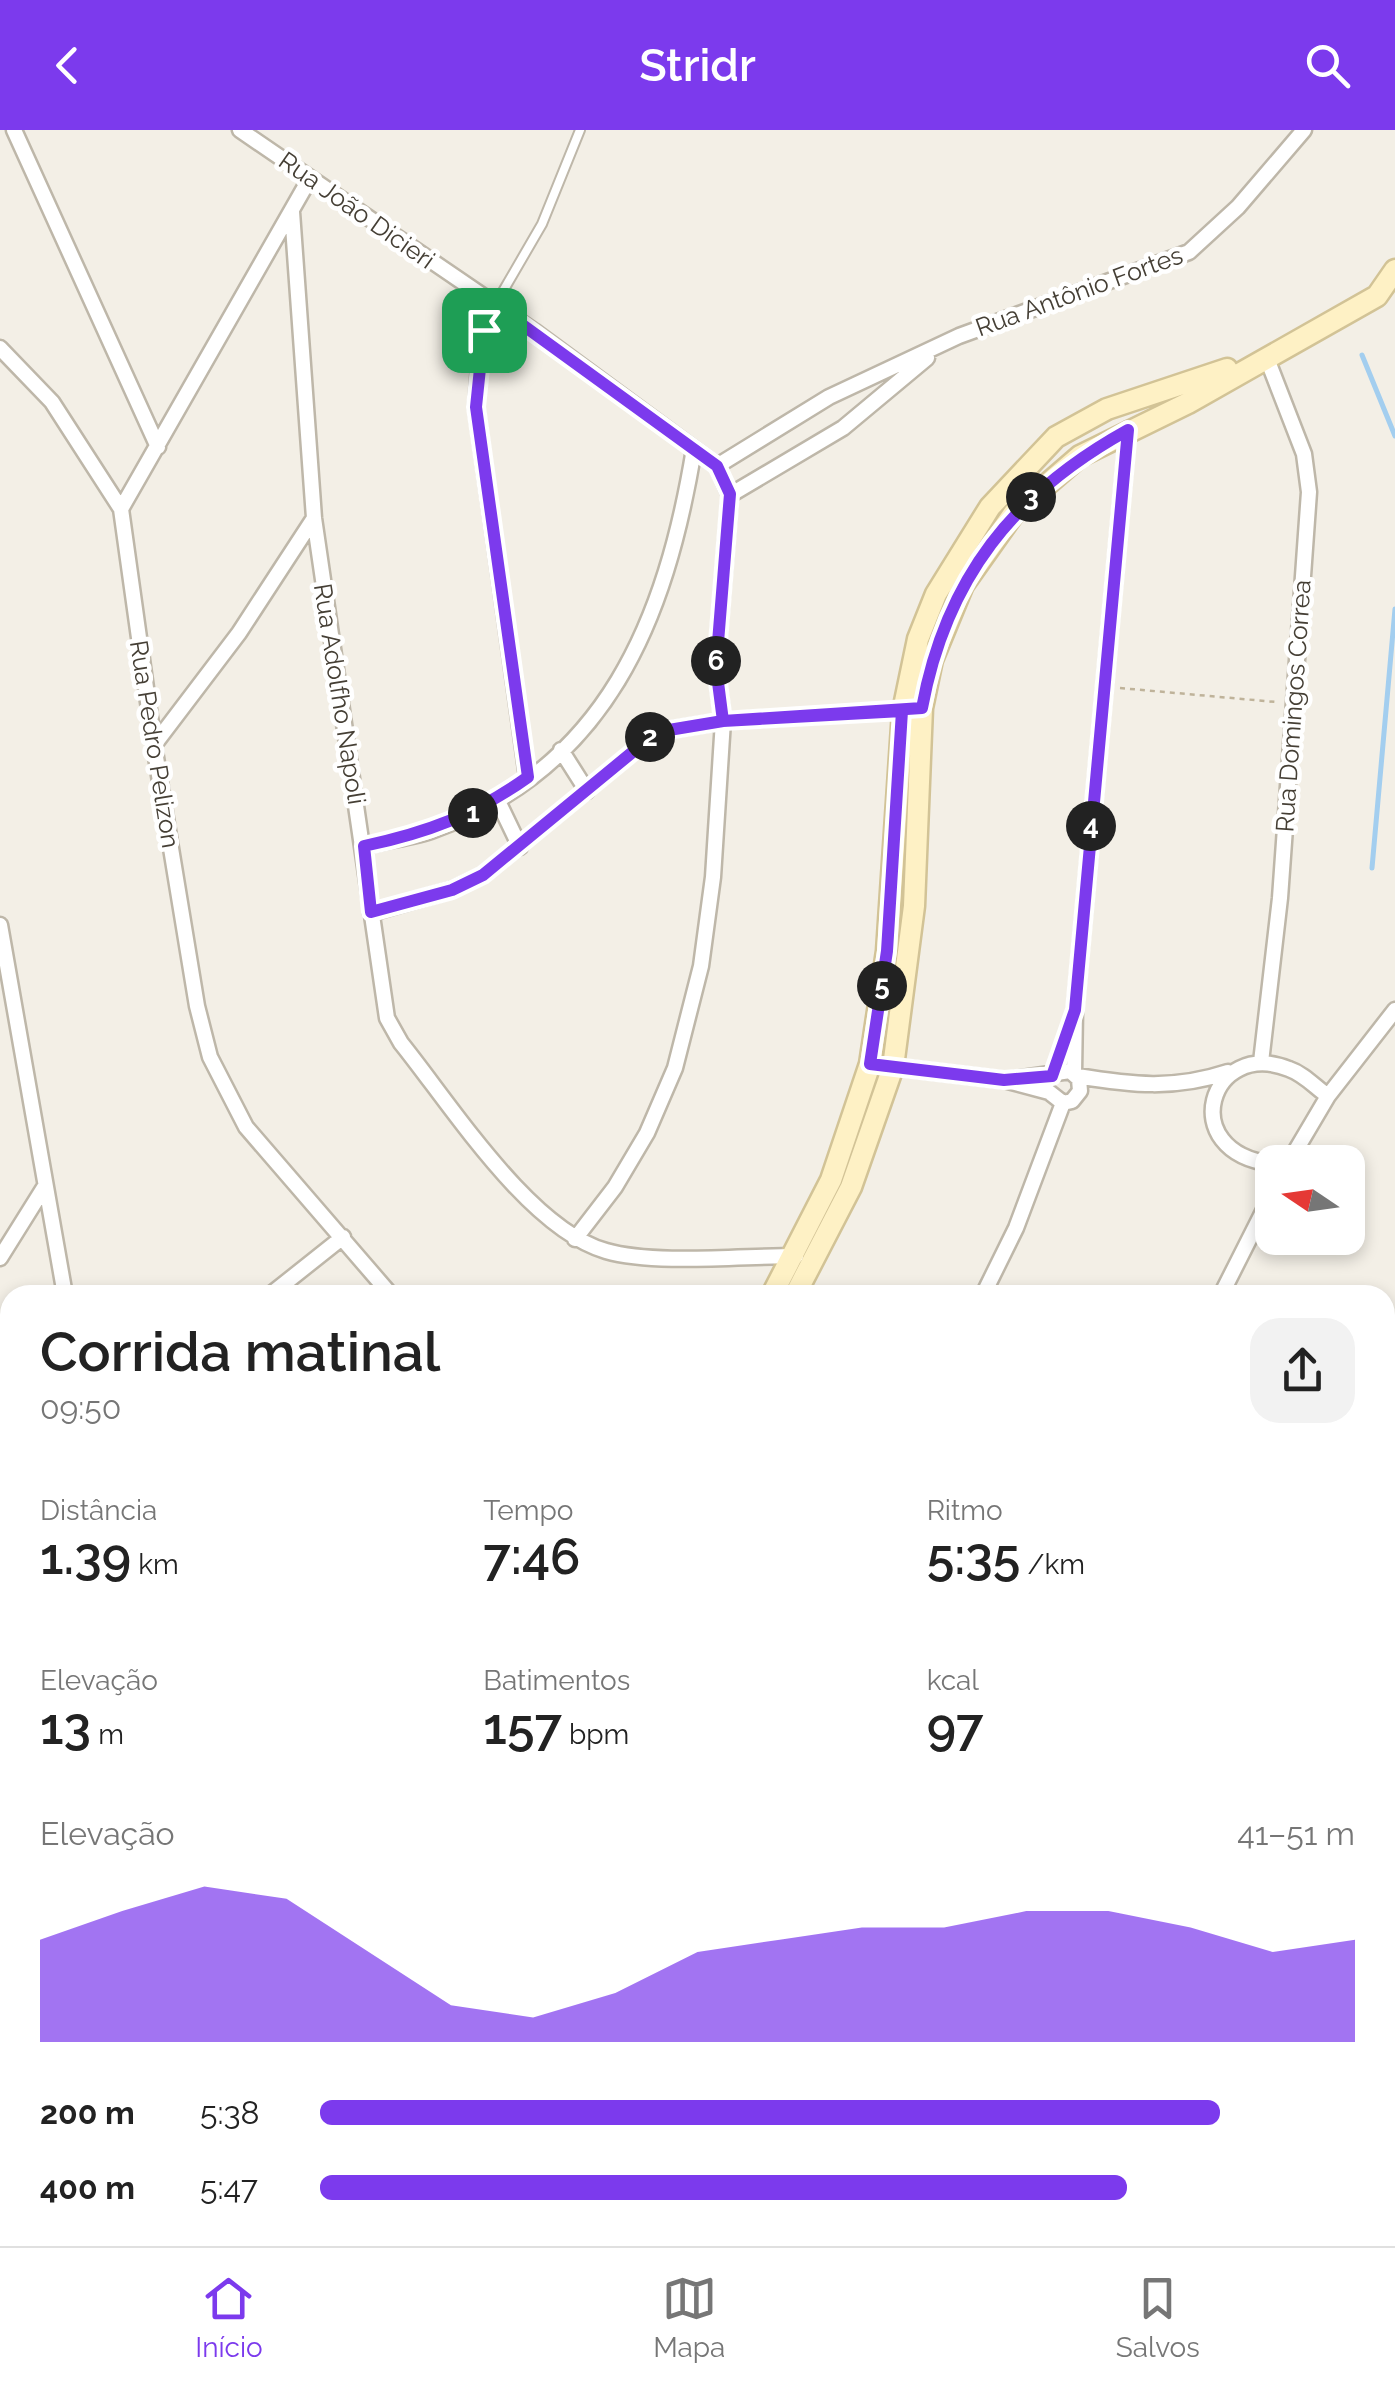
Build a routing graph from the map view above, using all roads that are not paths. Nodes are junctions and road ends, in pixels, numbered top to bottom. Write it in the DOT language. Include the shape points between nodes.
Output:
graph roads {
  1 [pos="14,130"];
  2 [pos="240,130"];
  3 [pos="580,130"];
  4 [pos="1304,130"];
  5 [pos="310,178"];
  6 [pos="292,212"];
  7 [pos="1395,270"];
  8 [pos="1386,298"];
  9 [pos="495,305"];
  10 [pos="938,347"];
  11 [pos="0,348"];
  12 [pos="1266,356"];
  13 [pos="1128,430"];
  14 [pos="158,446"];
  15 [pos="694,450"];
  16 [pos="717,466"];
  17 [pos="730,494"];
  18 [pos="121,510"];
  19 [pos="314,518"];
  20 [pos="912,710"];
  21 [pos="723,721"];
  22 [pos="154,745"];
  23 [pos="561,750"];
  24 [pos="528,777"];
  25 [pos="586,791"];
  26 [pos="497,799"];
  27 [pos="364,846"];
  28 [pos="520,847"];
  29 [pos="371,912"];
  30 [pos="0,925"];
  31 [pos="1075,1010"];
  32 [pos="1395,1010"];
  33 [pos="1261,1062"];
  34 [pos="870,1064"];
  35 [pos="893,1067"];
  36 [pos="1235,1070"];
  37 [pos="1076,1075"];
  38 [pos="1126,1084"];
  39 [pos="1189,1085"];
  40 [pos="1054,1088"];
  41 [pos="1078,1094"];
  42 [pos="1328,1096"];
  43 [pos="1212,1116"];
  44 [pos="1299,1145"];
  45 [pos="1255,1160"];
  46 [pos="45,1186"];
  47 [pos="1255,1228"];
  48 [pos="343,1237"];
  49 [pos="575,1240"];
  50 [pos="796,1256"];
  51 [pos="0,1258"];
  52 [pos="63,1285"];
  53 [pos="283,1285"];
  54 [pos="383,1285"];
  55 [pos="778,1285"];
  56 [pos="800,1285"];
  57 [pos="987,1285"];
  58 [pos="1226,1285"];
  1 -- 14 [label="street"];
  2 -- 5 [label="street, Rua João Dicieri"];
  3 -- 9 [label="lane" via="542,224"];
  4 -- 10 [label="street, Rua Antônio Fortes" via="1189,252 1014,312"];
  5 -- 6 [label="street"];
  5 -- 9 [label="street, Rua João Dicieri"];
  6 -- 14 [label="street"];
  6 -- 19 [label="street, Rua Adolfho Napoli"];
  7 -- 8 [label="main road"];
  8 -- 12 [label="main road"];
  9 -- 15 [label="street, Rua João Dicieri"];
  9 -- 24 [label="street" via="480,353 476,407"];
  10 -- 16 [label="street, Rua Antônio Fortes" via="829,397"];
  10 -- 17 [label="street" via="843,428"];
  11 -- 18 [label="street" via="52,402"];
  12 -- 13 [label="main road"];
  12 -- 20 [label="main road" via="1107,409 1056,437 1024,467 980,520 936,594 918,638"];
  12 -- 33 [label="street, Rua Domingos Correa" via="1304,454 1310,492"];
  13 -- 20 [label="main road" via="1047,481 988,545 944,628"];
  13 -- 31 [label="street"];
  14 -- 18 [label="street"];
  15 -- 16 [label="street, Rua João Dicieri"];
  15 -- 23 [label="street" via="680,535 652,619 615,689"];
  16 -- 17 [label="street"];
  17 -- 21 [label="street" via="716,667"];
  18 -- 22 [label="street, Rua Pedro Pelizon"];
  19 -- 22 [label="street"];
  19 -- 27 [label="street, Rua Adolfho Napoli"];
  20 -- 21 [label="street"];
  20 -- 34 [label="main road"];
  20 -- 35 [label="main road" via="914,906"];
  21 -- 25 [label="street" via="657,732"];
  21 -- 49 [label="street" via="701,966 675,1068 647,1133"];
  22 -- 48 [label="street, Rua Pedro Pelizon" via="210,1057 246,1127"];
  23 -- 24 [label="street"];
  23 -- 25 [label="street"];
  24 -- 26 [label="street"];
  25 -- 28 [label="street"];
  26 -- 27 [label="street" via="429,832"];
  26 -- 28 [label="street"];
  27 -- 29 [label="street, Rua Adolfho Napoli"];
  28 -- 29 [label="street" via="452,890"];
  29 -- 49 [label="street, Rua Adolfho Napoli" via="380,996 400,1042 536,1210"];
  30 -- 46 [label="street"];
  31 -- 37 [label="street"];
  31 -- 40 [label="street"];
  32 -- 42 [label="street"];
  33 -- 36 [label="street"];
  33 -- 42 [label="street" via="1289,1068"];
  34 -- 35 [label="street"];
  34 -- 50 [label="main road" via="853,1126"];
  35 -- 40 [label="street"];
  35 -- 56 [label="main road" via="851,1187"];
  36 -- 39 [label="street"];
  36 -- 43 [label="street" via="1214,1098"];
  37 -- 38 [label="street"];
  37 -- 40 [label="street"];
  37 -- 41 [label="street"];
  38 -- 39 [label="street"];
  38 -- 41 [label="street"];
  39 -- 43 [label="street" via="1204,1095"];
  40 -- 41 [label="street"];
  40 -- 57 [label="street" via="1039,1169"];
  42 -- 44 [label="street"];
  43 -- 45 [label="street" via="1216,1132 1238,1156"];
  46 -- 51 [label="street"];
  46 -- 52 [label="street"];
  47 -- 58 [label="street"];
  48 -- 53 [label="street"];
  48 -- 54 [label="street, Rua Pedro Pelizon"];
  49 -- 50 [label="street, Rua Adolfho Napoli" via="632,1256"];
  50 -- 55 [label="main road"];
}
